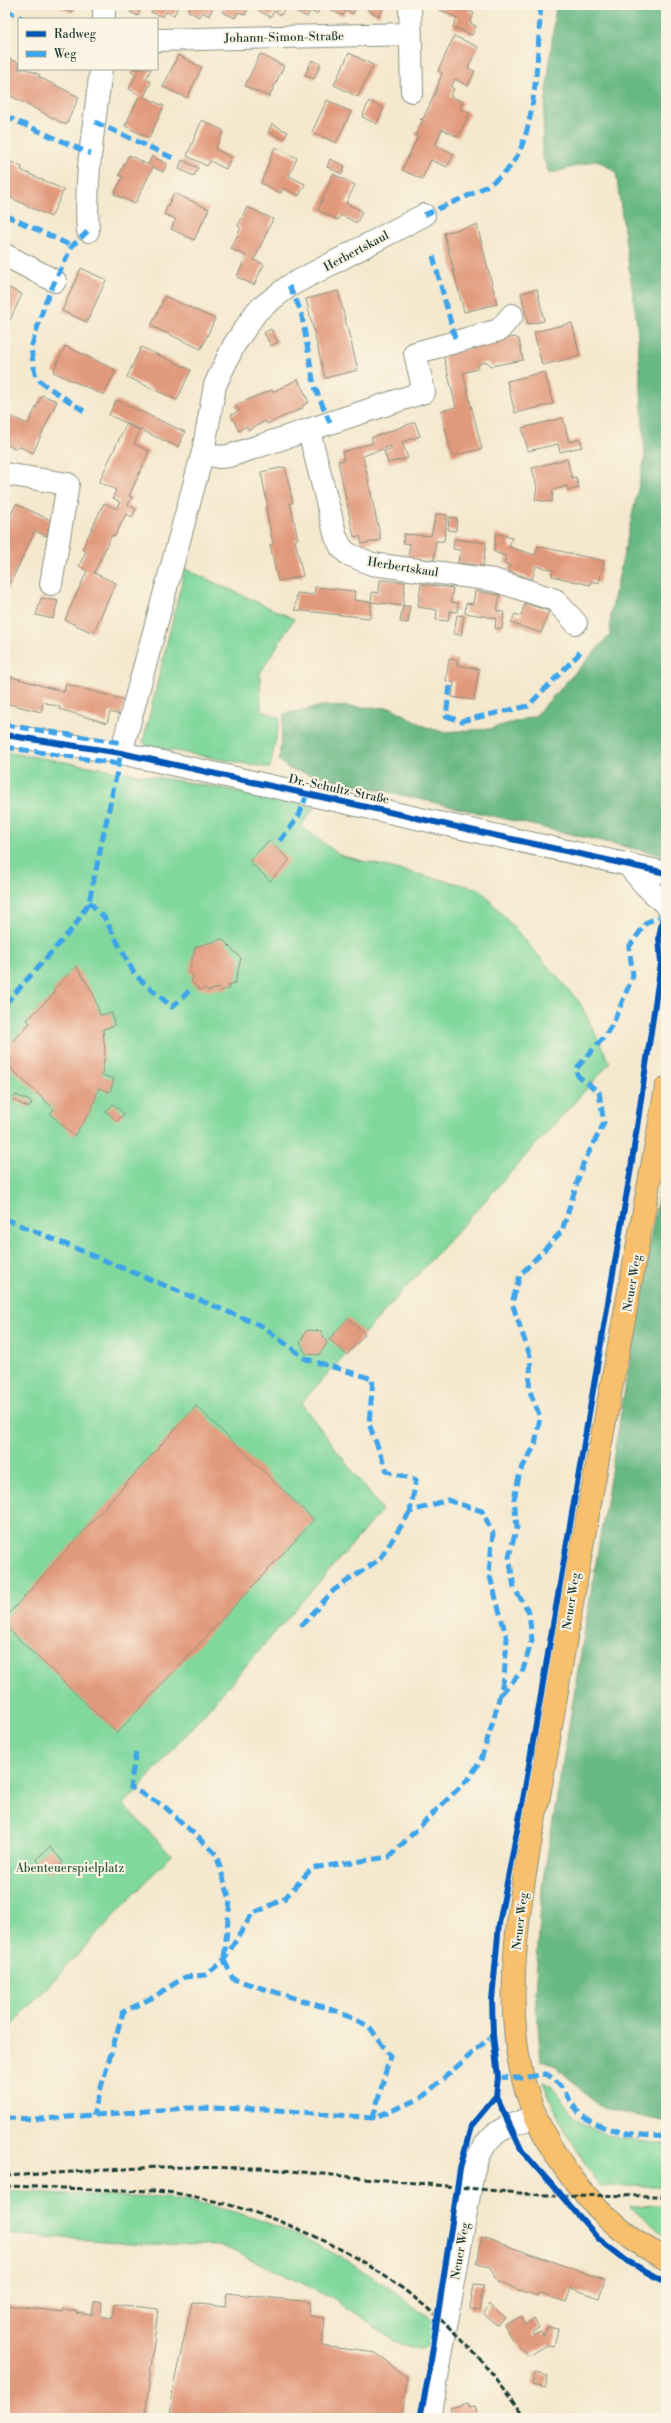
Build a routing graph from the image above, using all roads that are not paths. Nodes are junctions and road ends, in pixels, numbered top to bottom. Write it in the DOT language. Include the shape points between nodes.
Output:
graph roads {
  1 [pos="104,5"];
  2 [pos="410,5"];
  3 [pos="104,18"];
  4 [pos="410,34"];
  5 [pos="158,40"];
  6 [pos="101,70"];
  7 [pos="412,91"];
  8 [pos="424,215"];
  9 [pos="88,231"];
  10 [pos="5,255"];
  11 [pos="55,281"];
  12 [pos="512,315"];
  13 [pos="309,431"];
  14 [pos="203,452"];
  15 [pos="5,474"];
  16 [pos="51,584"];
  17 [pos="576,623"];
  18 [pos="5,735"];
  19 [pos="121,753"];
  20 [pos="627,864"];
  21 [pos="666,873"];
  22 [pos="666,905"];
  23 [pos="666,1088"];
  24 [pos="536,2116"];
  25 [pos="666,2259"];
  26 [pos="430,2418"];
  1 -- 3 [label="street"];
  2 -- 4 [label="street"];
  4 -- 5 [label="street, Johann-Simon-Straße"];
  4 -- 7 [label="street"];
  6 -- 9 [label="street" via="86,207"];
  8 -- 14 [label="street, Herbertskaul" via="289,286 257,311 234,345 215,385"];
  10 -- 11 [label="street"];
  12 -- 13 [label="street" via="499,330 415,353 424,392"];
  13 -- 14 [label="street" via="229,456 219,457"];
  13 -- 17 [label="street, Herbertskaul" via="336,537 348,554 372,564 494,580 555,600"];
  14 -- 19 [label="street, Herbertskaul"];
  15 -- 16 [label="street" via="68,484"];
  18 -- 19 [label="street, Dr.-Schultz-Straße"];
  19 -- 20 [label="street, Dr.-Schultz-Straße"];
  20 -- 21 [label="street, Dr.-Schultz-Straße"];
  20 -- 22 [label="street" via="644,885"];
  23 -- 24 [label="main road, Neuer Weg" via="631,1290 576,1571 518,1925 513,1994 522,2078"];
  24 -- 25 [label="main road, Neuer Weg" via="564,2168 609,2220 643,2247"];
  24 -- 26 [label="street, Neuer Weg" via="494,2133 479,2152 473,2172"];
}
